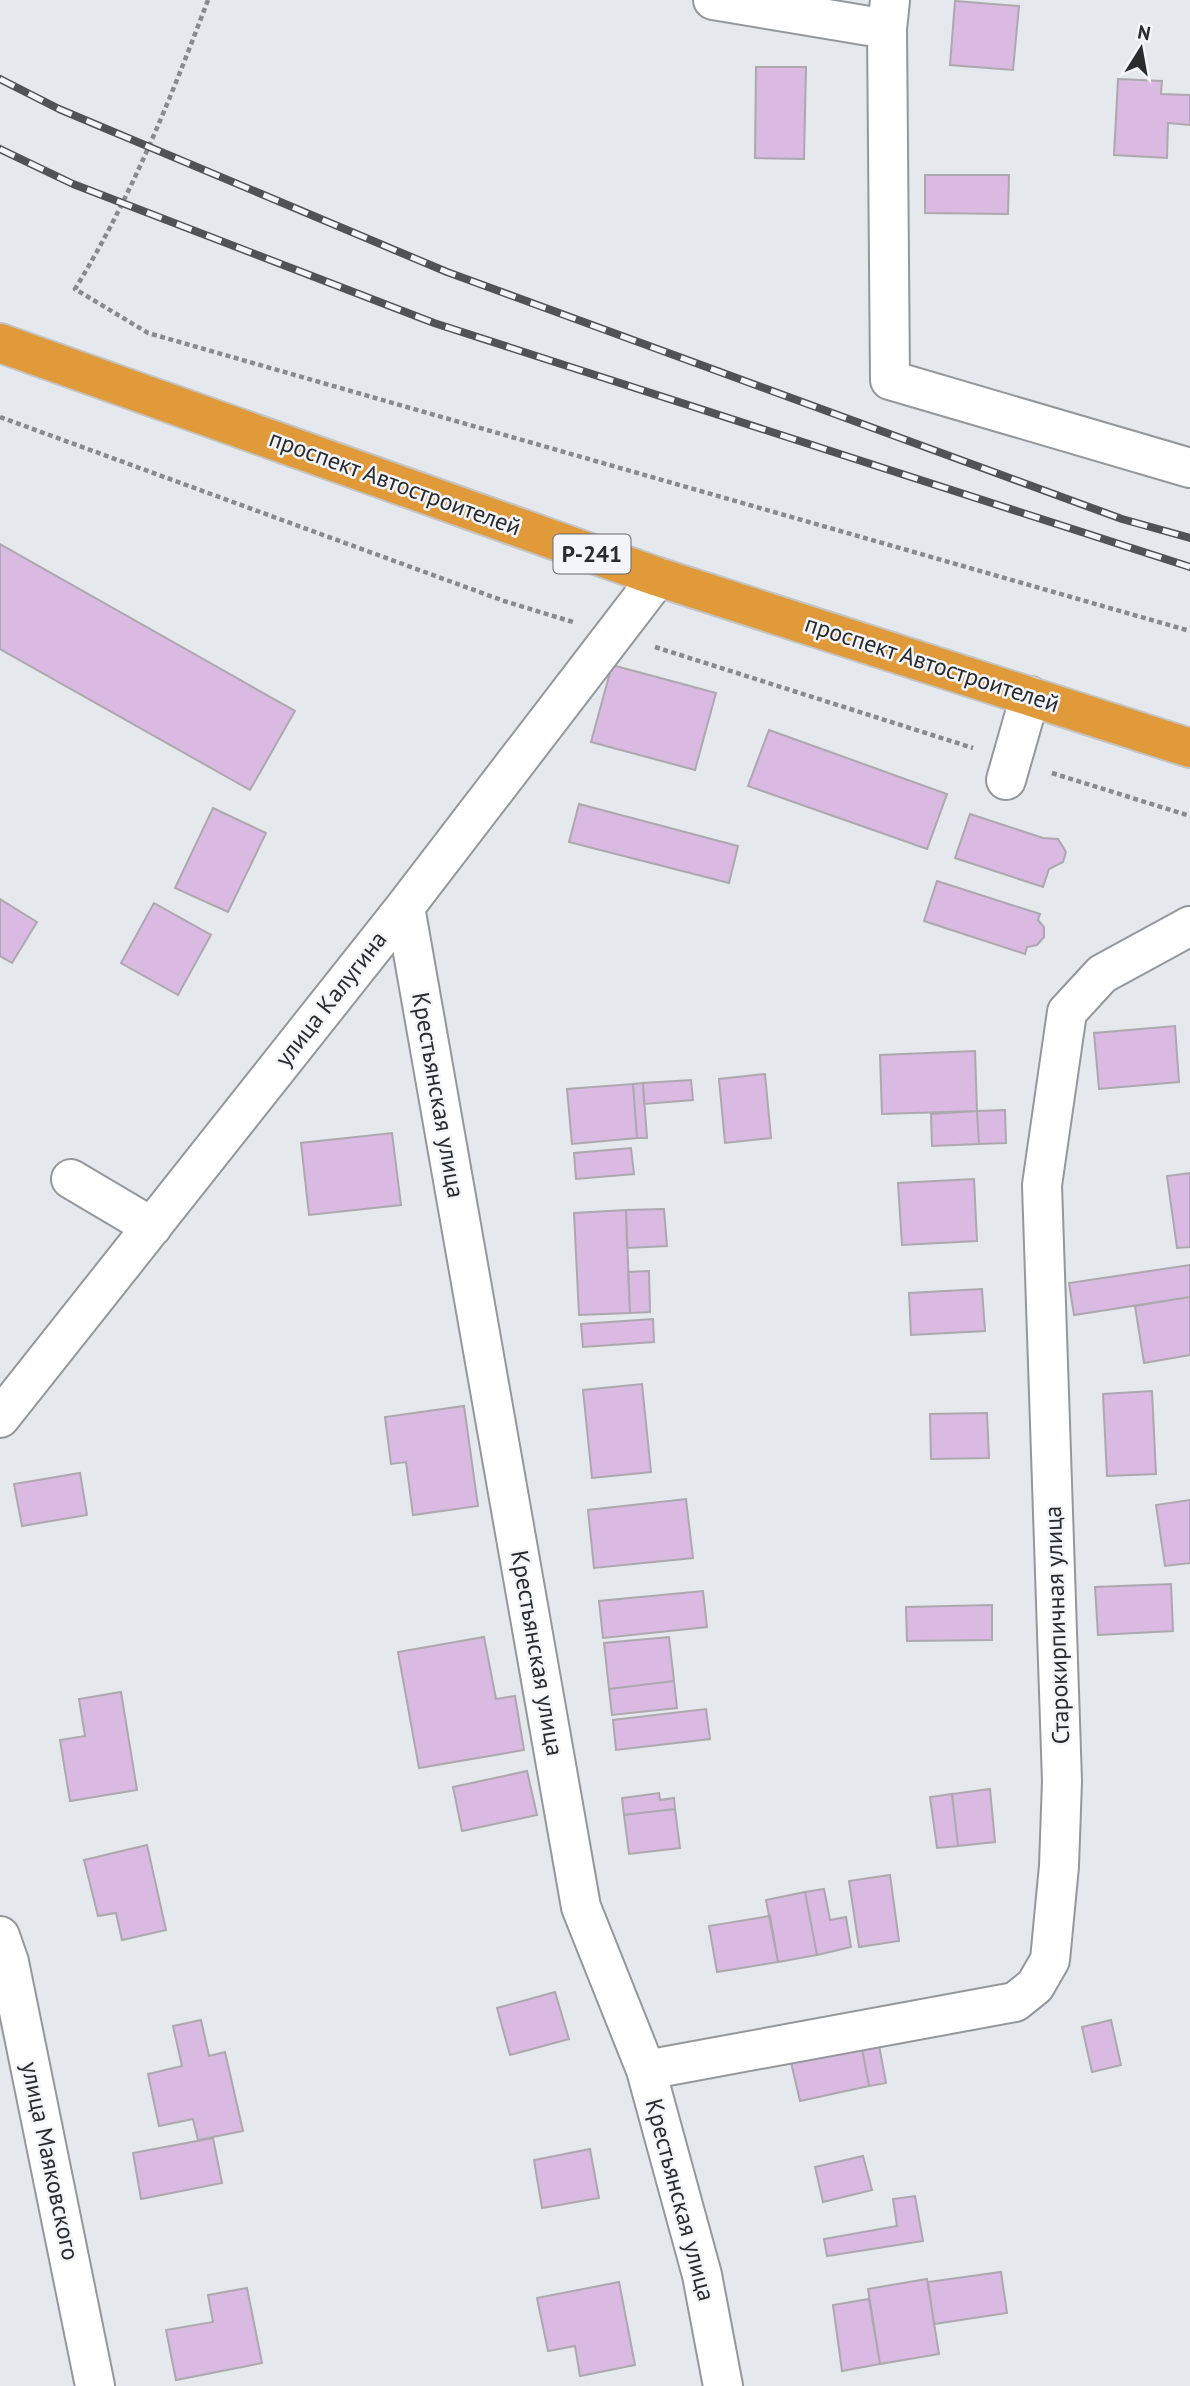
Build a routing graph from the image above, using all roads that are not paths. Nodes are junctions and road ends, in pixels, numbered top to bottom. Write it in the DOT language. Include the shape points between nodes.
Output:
graph roads {
  1 [pos="713,0"];
  2 [pos="889,15"];
  3 [pos="0,343"];
  4 [pos="1190,468"];
  5 [pos="658,577"];
  6 [pos="1030,696"];
  7 [pos="1190,748"];
  8 [pos="1006,780"];
  9 [pos="405,906"];
  10 [pos="1190,926"];
  11 [pos="71,1179"];
  12 [pos="152,1227"];
  13 [pos="0,1418"];
  14 [pos="0,1937"];
  15 [pos="646,2070"];
  16 [pos="94,2386"];
  17 [pos="723,2386"];
  1 -- 2 [label="street"];
  2 -- 4 [label="street" via="890,380"];
  3 -- 5 [label="highway, проспект Автостроителей / Р-241"];
  5 -- 6 [label="highway, проспект Автостроителей / Р-241"];
  5 -- 9 [label="street, улица Калугина"];
  6 -- 7 [label="highway, проспект Автостроителей / Р-241"];
  6 -- 8 [label="street"];
  9 -- 12 [label="street, улица Калугина"];
  9 -- 15 [label="street, Крестьянская улица" via="582,1907"];
  10 -- 15 [label="street, Старокирпичная улица" via="1102,974 1067,1012 1042,1185 1062,1781 1050,1960 1035,1986 1015,2002"];
  11 -- 12 [label="street"];
  12 -- 13 [label="street, улица Калугина"];
  14 -- 16 [label="street, улица Маяковского" via="9,1962"];
  15 -- 17 [label="street, Крестьянская улица" via="702,2274"];
}
